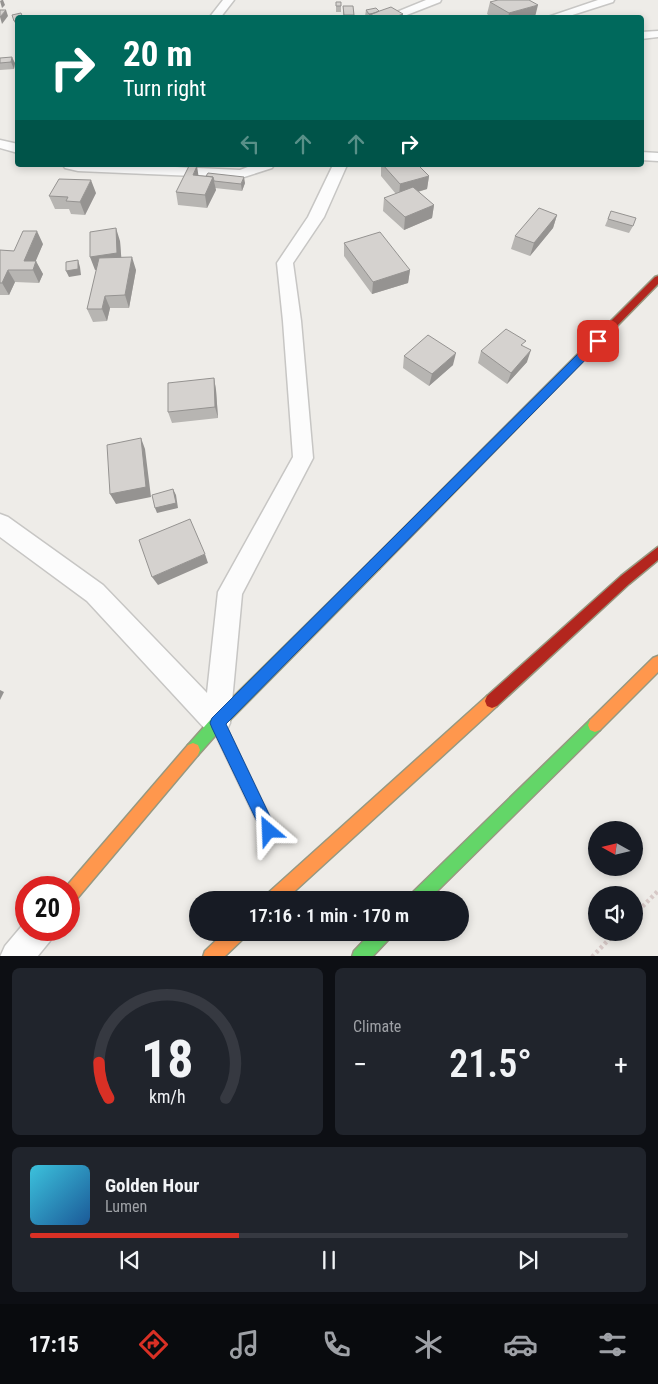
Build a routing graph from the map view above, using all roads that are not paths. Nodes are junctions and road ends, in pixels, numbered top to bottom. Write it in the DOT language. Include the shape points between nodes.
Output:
graph roads {
  1 [pos="229,0"];
  2 [pos="436,0"];
  3 [pos="609,0"];
  4 [pos="216,15"];
  5 [pos="395,15"];
  6 [pos="560,15"];
  7 [pos="658,34"];
  8 [pos="644,36"];
  9 [pos="0,144"];
  10 [pos="15,148"];
  11 [pos="644,156"];
  12 [pos="658,157"];
  13 [pos="78,167"];
  14 [pos="261,167"];
  15 [pos="339,167"];
  16 [pos="658,279"];
  17 [pos="0,524"];
  18 [pos="658,553"];
  19 [pos="658,663"];
  20 [pos="217,723"];
  21 [pos="269,831"];
  22 [pos="80,883"];
  23 [pos="284,891"];
  24 [pos="426,891"];
  25 [pos="29,941"];
  26 [pos="228,941"];
  27 [pos="375,941"];
  28 [pos="16,956"];
  29 [pos="211,956"];
  30 [pos="360,956"];
  1 -- 4 [label="street"];
  2 -- 5 [label="street"];
  3 -- 6 [label="street"];
  7 -- 8 [label="street"];
  9 -- 10 [label="street"];
  11 -- 12 [label="street"];
  13 -- 14 [label="street" via="241,174"];
  15 -- 20 [label="street" via="316,217 285,263 304,458 230,592"];
  16 -- 20 [label="main road"];
  17 -- 20 [label="street" via="95,593"];
  18 -- 23 [label="main road"];
  19 -- 24 [label="main road"];
  20 -- 21 [label="lane"];
  20 -- 22 [label="main road"];
  25 -- 28 [label="street"];
  26 -- 29 [label="main road"];
  27 -- 30 [label="main road"];
}
